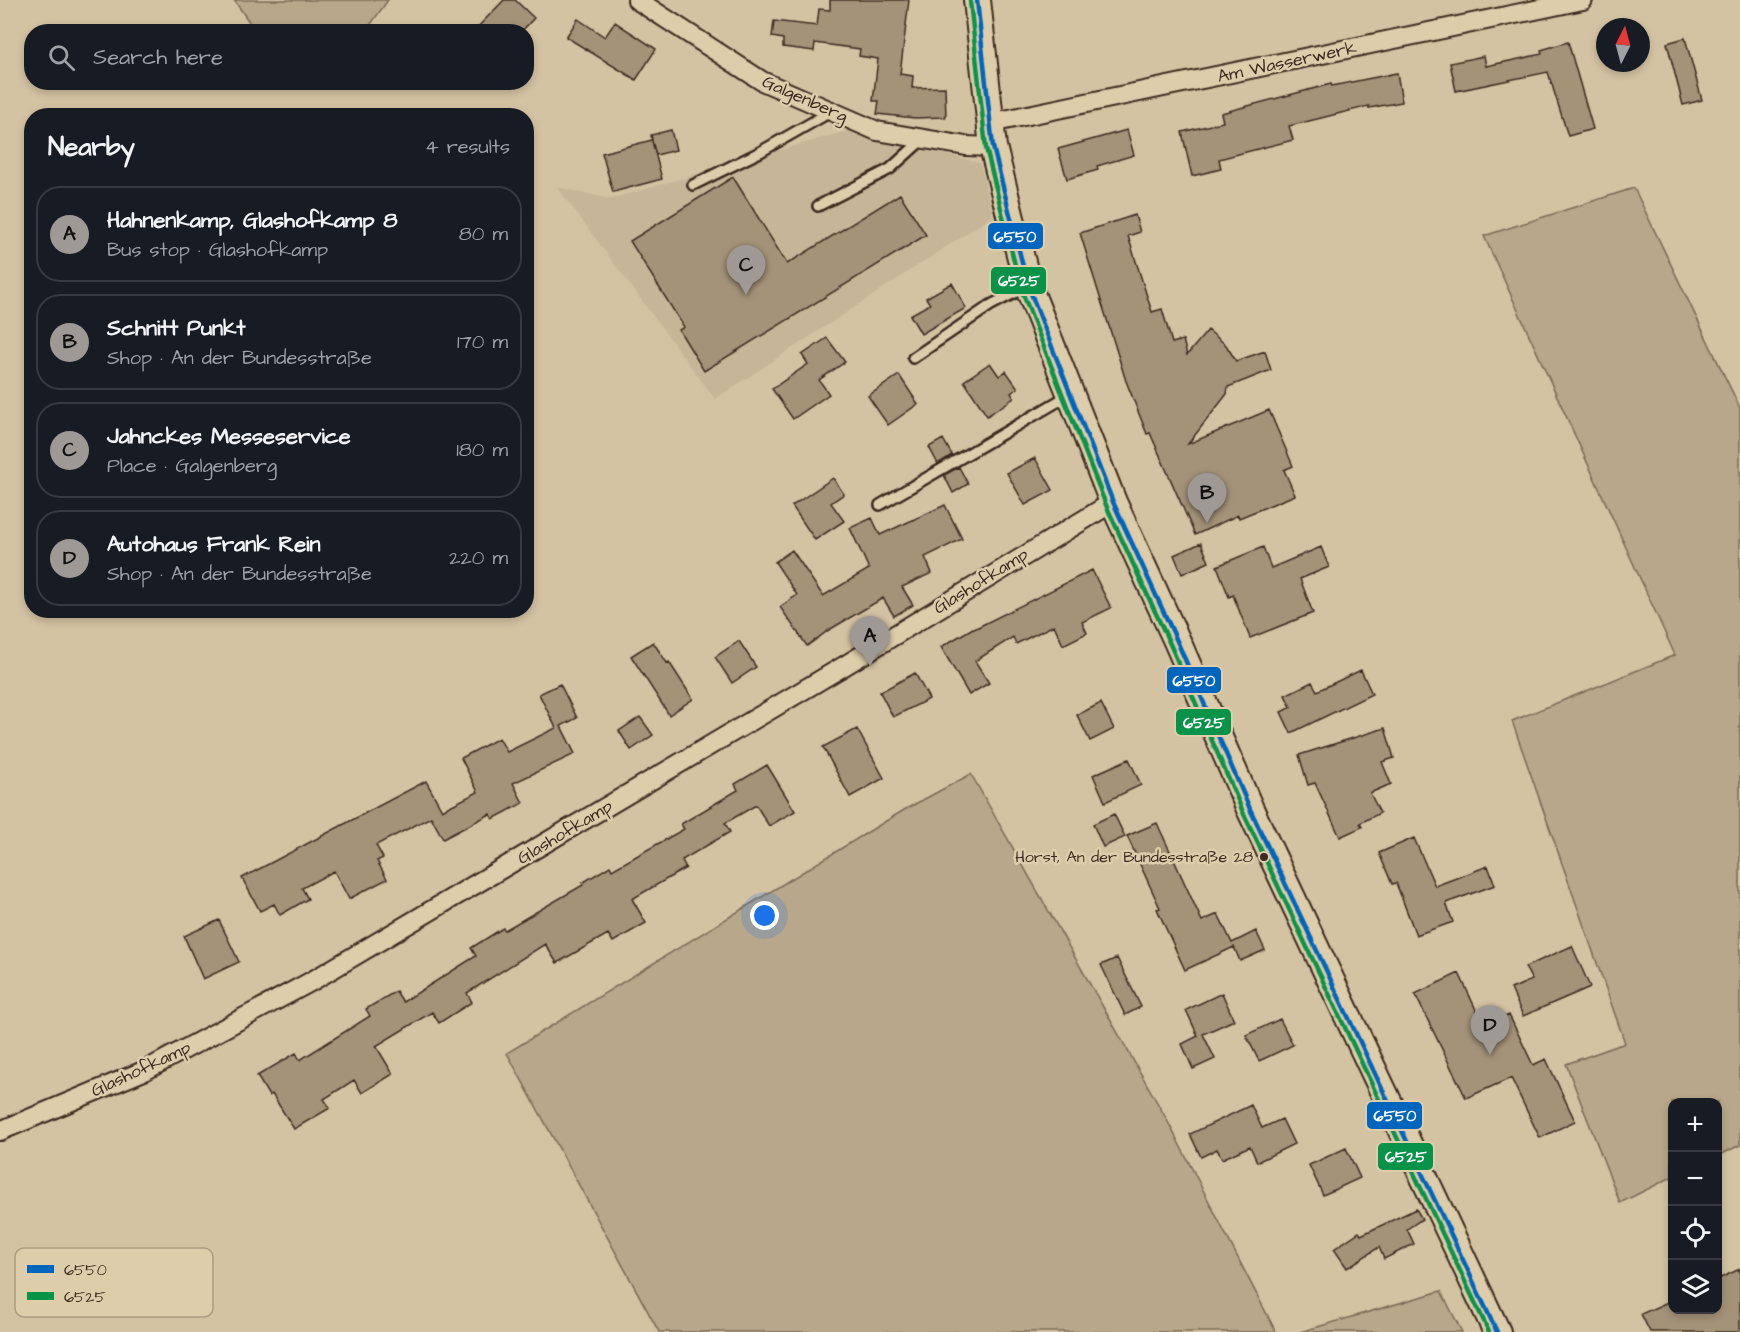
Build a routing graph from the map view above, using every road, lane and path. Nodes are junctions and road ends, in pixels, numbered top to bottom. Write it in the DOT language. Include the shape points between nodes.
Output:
graph roads {
  1 [pos="637,0"];
  2 [pos="977,0"];
  3 [pos="1583,0"];
  4 [pos="832,111"];
  5 [pos="992,135"];
  6 [pos="922,140"];
  7 [pos="693,185"];
  8 [pos="818,206"];
  9 [pos="1028,286"];
  10 [pos="913,358"];
  11 [pos="1071,394"];
  12 [pos="1113,502"];
  13 [pos="880,505"];
  14 [pos="0,1131"];
  15 [pos="1497,1332"];
  1 -- 4 [label="street, Galgenberg" via="762,81"];
  2 -- 5 [label="main road"];
  3 -- 5 [label="street, Am Wasserwerk"];
  4 -- 6 [label="street, Galgenberg" via="877,131"];
  4 -- 7 [label="lane"];
  5 -- 6 [label="street, Galgenberg" via="966,146"];
  5 -- 9 [label="main road"];
  6 -- 8 [label="lane" via="890,169"];
  9 -- 10 [label="lane" via="991,305"];
  9 -- 11 [label="main road"];
  11 -- 12 [label="main road"];
  11 -- 13 [label="lane"];
  12 -- 14 [label="street, Glashofkamp" via="312,981 146,1070"];
  12 -- 15 [label="main road" via="1254,819"];
}
